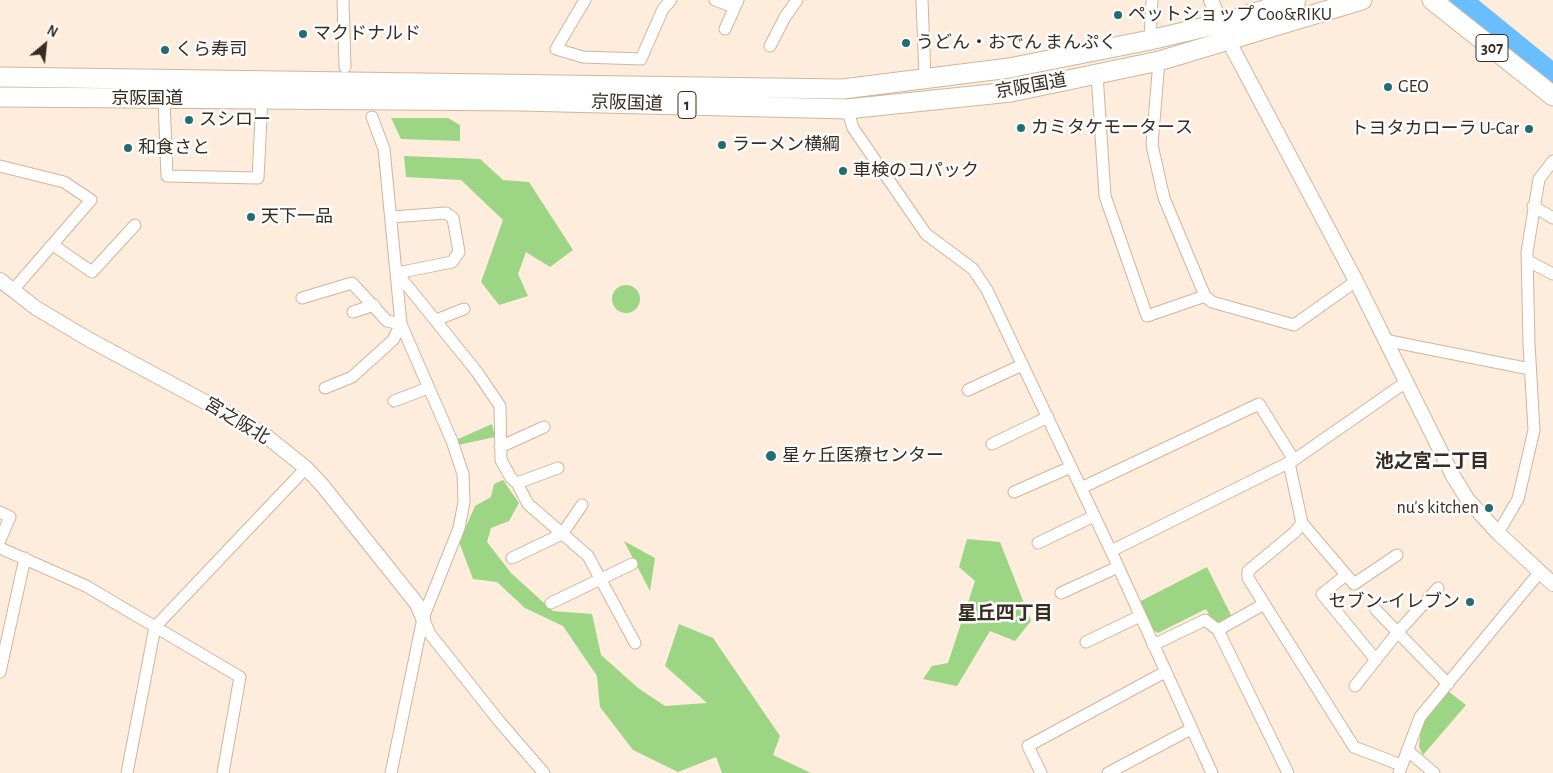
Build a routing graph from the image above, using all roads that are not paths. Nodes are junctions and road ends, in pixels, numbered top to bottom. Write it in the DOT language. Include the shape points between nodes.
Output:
graph roads {
  1 [pos="343,0"];
  2 [pos="585,0"];
  3 [pos="672,0"];
  4 [pos="715,0"];
  5 [pos="797,0"];
  6 [pos="922,0"];
  7 [pos="1152,0"];
  8 [pos="1211,0"];
  9 [pos="1296,0"];
  10 [pos="1362,0"];
  11 [pos="1432,0"];
  12 [pos="736,4"];
  13 [pos="725,29"];
  14 [pos="1225,32"];
  15 [pos="1150,40"];
  16 [pos="770,46"];
  17 [pos="1159,61"];
  18 [pos="345,67"];
  19 [pos="1097,74"];
  20 [pos="0,77"];
  21 [pos="925,78"];
  22 [pos="520,92"];
  23 [pos="1553,96"];
  24 [pos="0,98"];
  25 [pos="262,98"];
  26 [pos="164,99"];
  27 [pos="847,109"];
  28 [pos="372,117"];
  29 [pos="1553,162"];
  30 [pos="0,166"];
  31 [pos="1534,206"];
  32 [pos="392,216"];
  33 [pos="1553,218"];
  34 [pos="135,225"];
  35 [pos="53,245"];
  36 [pos="1528,261"];
  37 [pos="397,273"];
  38 [pos="1553,274"];
  39 [pos="0,280"];
  40 [pos="1356,281"];
  41 [pos="13,290"];
  42 [pos="1205,296"];
  43 [pos="302,298"];
  44 [pos="374,305"];
  45 [pos="464,310"];
  46 [pos="353,312"];
  47 [pos="436,320"];
  48 [pos="401,324"];
  49 [pos="1384,340"];
  50 [pos="1022,366"];
  51 [pos="1530,369"];
  52 [pos="1406,382"];
  53 [pos="325,388"];
  54 [pos="428,388"];
  55 [pos="968,390"];
  56 [pos="394,401"];
  57 [pos="1048,417"];
  58 [pos="544,427"];
  59 [pos="992,444"];
  60 [pos="500,447"];
  61 [pos="1291,462"];
  62 [pos="1071,466"];
  63 [pos="306,468"];
  64 [pos="558,468"];
  65 [pos="517,483"];
  66 [pos="1081,488"];
  67 [pos="1014,492"];
  68 [pos="582,505"];
  69 [pos="0,512"];
  70 [pos="1094,516"];
  71 [pos="1302,523"];
  72 [pos="1498,533"];
  73 [pos="562,534"];
  74 [pos="0,540"];
  75 [pos="1038,543"];
  76 [pos="0,548"];
  77 [pos="1111,551"];
  78 [pos="1397,555"];
  79 [pos="25,558"];
  80 [pos="512,558"];
  81 [pos="632,564"];
  82 [pos="1118,566"];
  83 [pos="1540,573"];
  84 [pos="1346,575"];
  85 [pos="600,579"];
  86 [pos="1553,584"];
  87 [pos="1438,588"];
  88 [pos="1061,593"];
  89 [pos="551,603"];
  90 [pos="1264,604"];
  91 [pos="1376,610"];
  92 [pos="1140,616"];
  93 [pos="423,618"];
  94 [pos="155,627"];
  95 [pos="1218,630"];
  96 [pos="1397,633"];
  97 [pos="635,642"];
  98 [pos="1086,642"];
  99 [pos="1153,644"];
  100 [pos="1376,660"];
  101 [pos="0,672"];
  102 [pos="1165,672"];
  103 [pos="1448,684"];
  104 [pos="1355,686"];
  105 [pos="1191,729"];
  106 [pos="1407,750"];
  107 [pos="1400,769"];
  108 [pos="127,773"];
  109 [pos="224,773"];
  110 [pos="391,773"];
  111 [pos="544,773"];
  112 [pos="1041,773"];
  113 [pos="1108,773"];
  114 [pos="1212,773"];
  115 [pos="1288,773"];
  116 [pos="1434,773"];
  1 -- 18 [label="street"];
  2 -- 3 [label="street" via="556,49 583,57 641,59 662,9"];
  4 -- 12 [label="street"];
  5 -- 16 [label="street"];
  6 -- 21 [label="street"];
  7 -- 15 [label="street"];
  8 -- 14 [label="street"];
  9 -- 14 [label="highway, 京阪国道 / 1"];
  10 -- 14 [label="highway, 京阪国道 / 1"];
  11 -- 23 [label="highway, 307"];
  12 -- 13 [label="street"];
  14 -- 15 [label="highway, 京阪国道 / 1"];
  14 -- 17 [label="highway, 京阪国道 / 1"];
  14 -- 40 [label="street"];
  15 -- 21 [label="highway, 京阪国道 / 1" via="1009,68"];
  17 -- 19 [label="highway, 京阪国道 / 1"];
  17 -- 42 [label="street" via="1152,144 1164,198"];
  19 -- 27 [label="highway, 京阪国道 / 1" via="1011,92"];
  19 -- 42 [label="street" via="1105,196 1147,316"];
  20 -- 22 [label="highway, 京阪国道 / 1"];
  21 -- 22 [label="highway, 京阪国道 / 1" via="843,89"];
  22 -- 25 [label="highway, 京阪国道 / 1"];
  22 -- 27 [label="highway, 京阪国道 / 1"];
  24 -- 26 [label="highway, 京阪国道 / 1"];
  25 -- 26 [label="highway, 京阪国道 / 1"];
  25 -- 26 [label="street" via="258,178 167,176"];
  27 -- 50 [label="street" via="853,128 926,234 973,269 987,290"];
  28 -- 32 [label="street" via="384,149"];
  29 -- 31 [label="street" via="1539,179"];
  30 -- 35 [label="street" via="64,182 91,200"];
  31 -- 33 [label="street"];
  31 -- 36 [label="street"];
  32 -- 37 [label="street"];
  32 -- 37 [label="street" via="446,213 453,218 459,252 452,262"];
  34 -- 35 [label="street" via="92,272"];
  35 -- 41 [label="street"];
  36 -- 38 [label="street"];
  36 -- 51 [label="street"];
  37 -- 47 [label="street"];
  37 -- 48 [label="street"];
  39 -- 41 [label="street, 宮之阪北"];
  40 -- 42 [label="street" via="1294,325 1212,302"];
  40 -- 49 [label="street"];
  41 -- 63 [label="street, 宮之阪北" via="88,339 261,432"];
  43 -- 44 [label="street" via="352,283"];
  44 -- 46 [label="street"];
  44 -- 48 [label="street" via="387,321"];
  45 -- 47 [label="street"];
  47 -- 60 [label="street" via="500,406"];
  48 -- 53 [label="street" via="393,340 352,377"];
  48 -- 54 [label="street"];
  49 -- 51 [label="street"];
  49 -- 52 [label="street"];
  50 -- 55 [label="street"];
  50 -- 57 [label="street"];
  51 -- 72 [label="street" via="1534,430 1518,499"];
  52 -- 61 [label="street"];
  52 -- 72 [label="street" via="1453,476 1468,500"];
  54 -- 56 [label="street"];
  54 -- 93 [label="street" via="463,474 464,502 460,528"];
  57 -- 59 [label="street"];
  57 -- 62 [label="street"];
  58 -- 60 [label="street"];
  60 -- 65 [label="street" via="501,460"];
  61 -- 66 [label="street" via="1258,404"];
  61 -- 71 [label="street"];
  61 -- 77 [label="street"];
  62 -- 66 [label="street"];
  62 -- 67 [label="street"];
  63 -- 93 [label="street, 宮之阪北" via="417,604"];
  63 -- 94 [label="street"];
  64 -- 65 [label="street"];
  65 -- 73 [label="street" via="528,504"];
  66 -- 70 [label="street"];
  68 -- 73 [label="street"];
  69 -- 74 [label="street" via="10,517"];
  70 -- 75 [label="street"];
  70 -- 77 [label="street"];
  71 -- 84 [label="street"];
  71 -- 90 [label="street" via="1248,571 1248,578"];
  72 -- 83 [label="street"];
  73 -- 80 [label="street"];
  73 -- 85 [label="street" via="588,556"];
  76 -- 79 [label="street"];
  77 -- 82 [label="street"];
  78 -- 84 [label="street" via="1354,584"];
  79 -- 94 [label="street" via="86,586"];
  79 -- 101 [label="street"];
  81 -- 85 [label="street"];
  82 -- 88 [label="street"];
  82 -- 92 [label="street"];
  83 -- 86 [label="street"];
  83 -- 103 [label="street"];
  84 -- 100 [label="street" via="1322,594"];
  85 -- 89 [label="street"];
  85 -- 97 [label="street"];
  87 -- 96 [label="street"];
  90 -- 95 [label="street"];
  90 -- 107 [label="street" via="1354,747"];
  91 -- 96 [label="street"];
  92 -- 98 [label="street"];
  92 -- 99 [label="street"];
  93 -- 110 [label="street"];
  93 -- 111 [label="street" via="430,634"];
  94 -- 108 [label="street"];
  94 -- 109 [label="street" via="240,677"];
  95 -- 99 [label="street" via="1205,620"];
  95 -- 115 [label="street"];
  96 -- 100 [label="street"];
  96 -- 103 [label="street"];
  99 -- 102 [label="street"];
  100 -- 104 [label="street"];
  102 -- 105 [label="street"];
  102 -- 112 [label="street" via="1028,746"];
  103 -- 106 [label="street" via="1420,717"];
  105 -- 113 [label="street"];
  105 -- 114 [label="street"];
  106 -- 107 [label="street"];
  106 -- 116 [label="street"];
}
